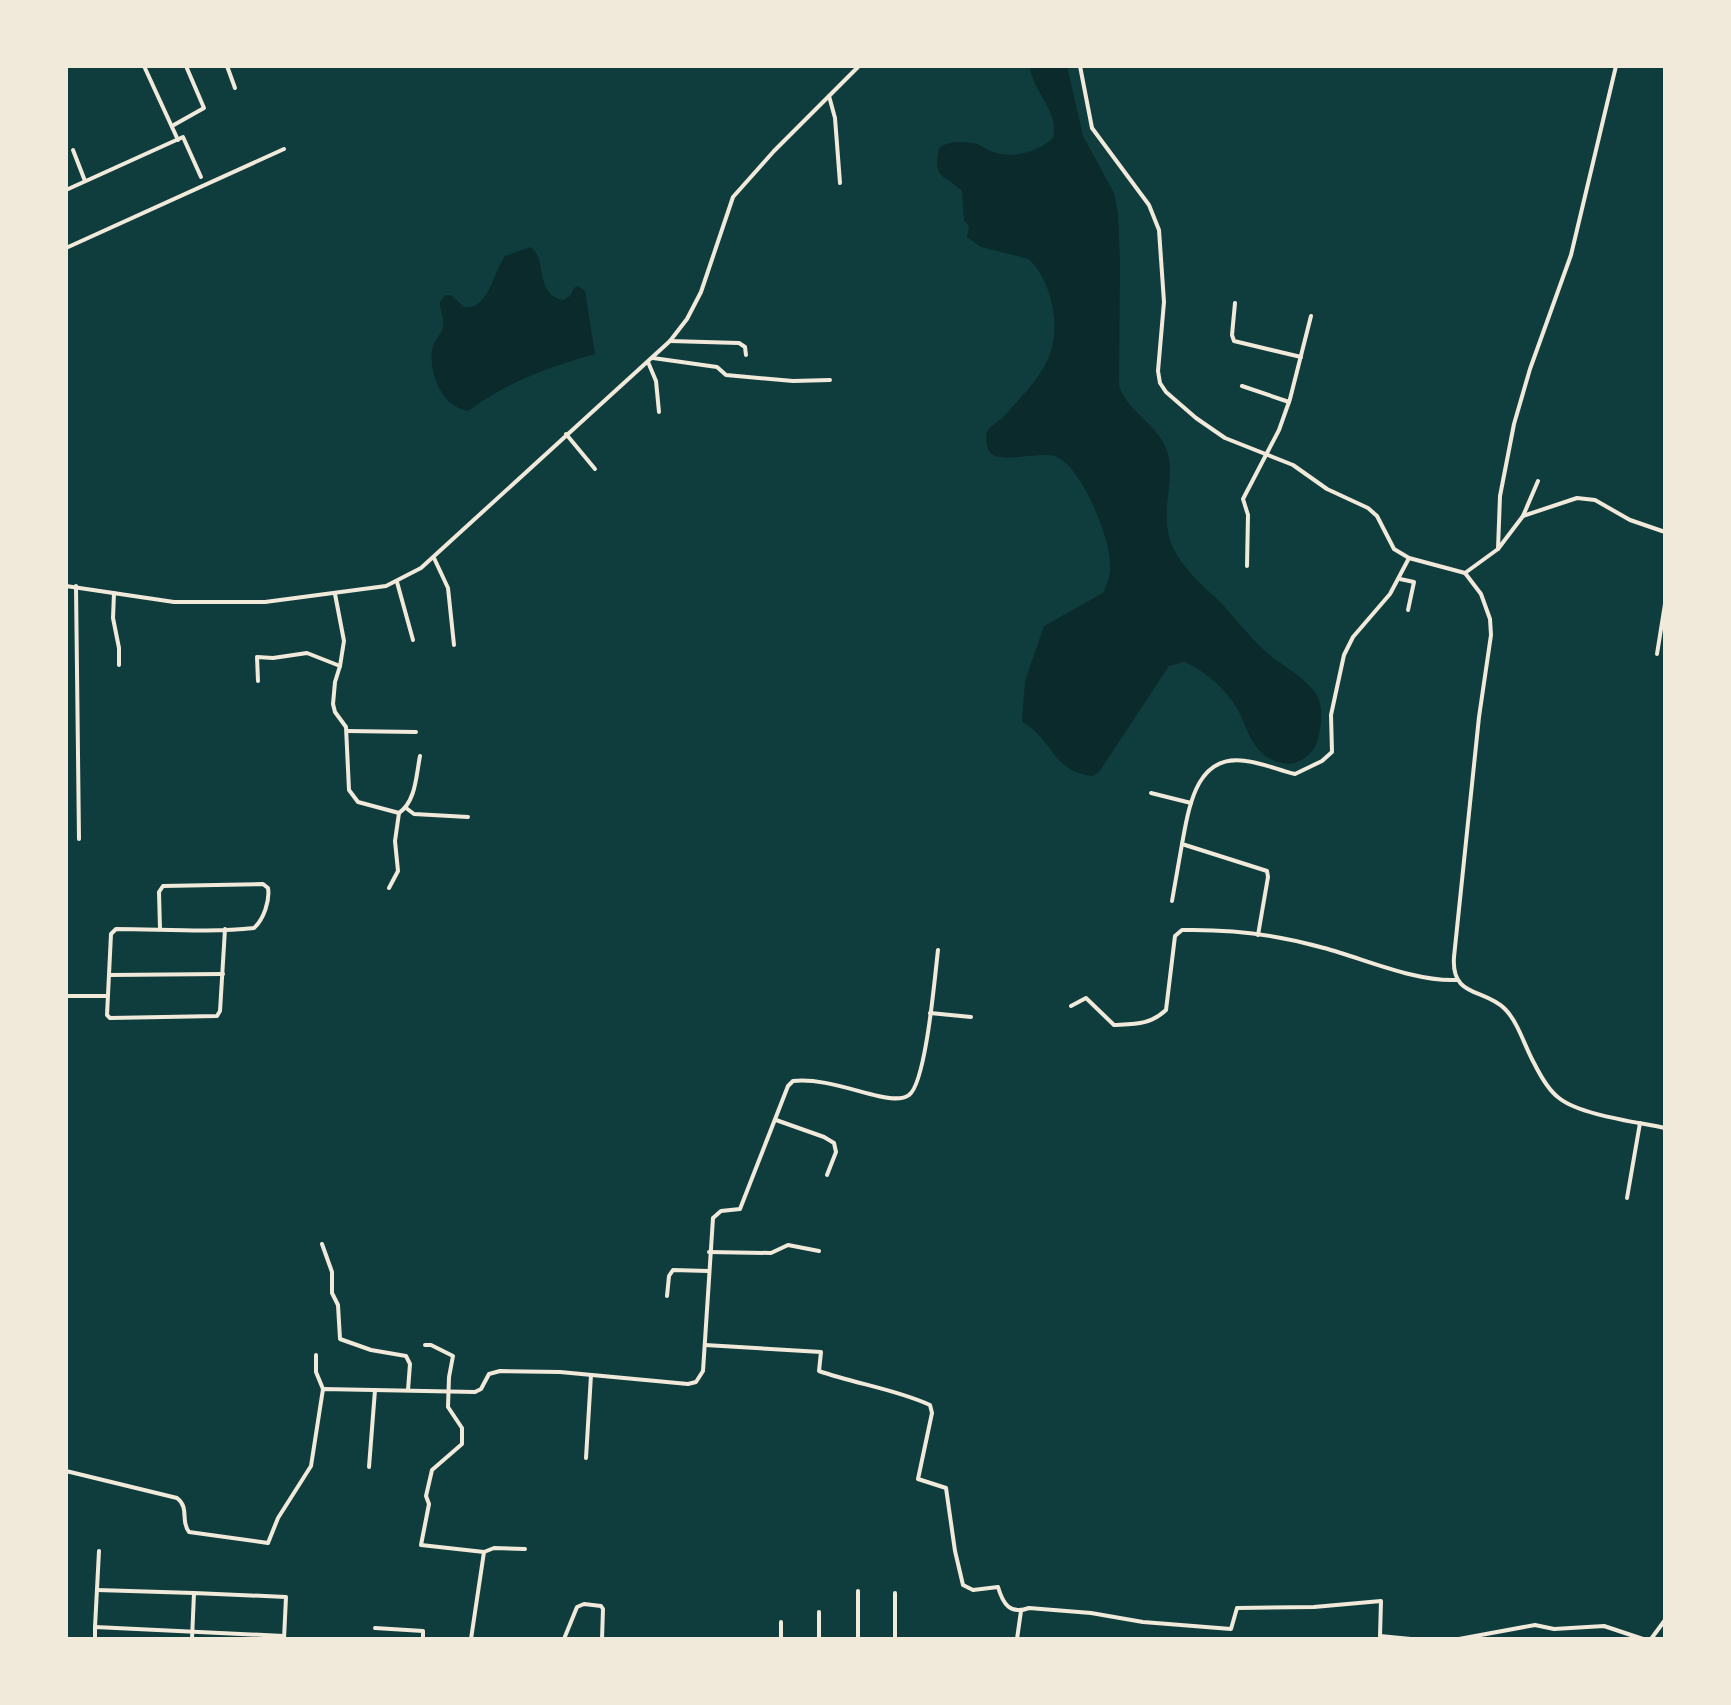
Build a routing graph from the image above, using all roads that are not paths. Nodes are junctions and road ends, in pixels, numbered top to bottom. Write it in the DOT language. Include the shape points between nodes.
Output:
graph roads {
  1 [pos="144,66"];
  2 [pos="186,66"];
  3 [pos="227,66"];
  4 [pos="859,66"];
  5 [pos="1080,66"];
  6 [pos="1616,66"];
  7 [pos="235,88"];
  8 [pos="829,96"];
  9 [pos="172,126"];
  10 [pos="178,140"];
  11 [pos="284,149"];
  12 [pos="73,150"];
  13 [pos="201,177"];
  14 [pos="85,181"];
  15 [pos="840,183"];
  16 [pos="66,190"];
  17 [pos="66,248"];
  18 [pos="1235,303"];
  19 [pos="1311,316"];
  20 [pos="670,341"];
  21 [pos="746,355"];
  22 [pos="1301,357"];
  23 [pos="653,358"];
  24 [pos="648,362"];
  25 [pos="830,380"];
  26 [pos="1242,386"];
  27 [pos="1289,402"];
  28 [pos="659,412"];
  29 [pos="566,434"];
  30 [pos="1267,453"];
  31 [pos="595,469"];
  32 [pos="1538,481"];
  33 [pos="1523,516"];
  34 [pos="1665,532"];
  35 [pos="1498,549"];
  36 [pos="434,558"];
  37 [pos="1409,558"];
  38 [pos="1247,566"];
  39 [pos="1465,573"];
  40 [pos="1400,579"];
  41 [pos="397,582"];
  42 [pos="66,586"];
  43 [pos="76,586"];
  44 [pos="114,593"];
  45 [pos="335,594"];
  46 [pos="1665,604"];
  47 [pos="1408,610"];
  48 [pos="413,640"];
  49 [pos="454,645"];
  50 [pos="1657,654"];
  51 [pos="119,665"];
  52 [pos="340,666"];
  53 [pos="258,681"];
  54 [pos="347,731"];
  55 [pos="416,732"];
  56 [pos="420,756"];
  57 [pos="1151,793"];
  58 [pos="1191,803"];
  59 [pos="406,808"];
  60 [pos="399,813"];
  61 [pos="468,817"];
  62 [pos="79,839"];
  63 [pos="1182,844"];
  64 [pos="389,888"];
  65 [pos="1172,901"];
  66 [pos="160,929"];
  67 [pos="225,929"];
  68 [pos="1258,935"];
  69 [pos="938,950"];
  70 [pos="223,974"];
  71 [pos="108,975"];
  72 [pos="1457,980"];
  73 [pos="66,996"];
  74 [pos="107,996"];
  75 [pos="1071,1006"];
  76 [pos="930,1013"];
  77 [pos="971,1017"];
  78 [pos="776,1120"];
  79 [pos="1640,1123"];
  80 [pos="1665,1128"];
  81 [pos="827,1175"];
  82 [pos="1627,1198"];
  83 [pos="322,1244"];
  84 [pos="819,1251"];
  85 [pos="709,1252"];
  86 [pos="708,1271"];
  87 [pos="667,1296"];
  88 [pos="425,1345"];
  89 [pos="705,1345"];
  90 [pos="316,1355"];
  91 [pos="591,1375"];
  92 [pos="323,1389"];
  93 [pos="375,1390"];
  94 [pos="408,1390"];
  95 [pos="449,1390"];
  96 [pos="586,1458"];
  97 [pos="369,1467"];
  98 [pos="66,1471"];
  99 [pos="525,1549"];
  100 [pos="99,1551"];
  101 [pos="484,1552"];
  102 [pos="97,1590"];
  103 [pos="858,1591"];
  104 [pos="194,1593"];
  105 [pos="895,1593"];
  106 [pos="1021,1611"];
  107 [pos="819,1612"];
  108 [pos="1665,1620"];
  109 [pos="781,1622"];
  110 [pos="95,1627"];
  111 [pos="375,1628"];
  112 [pos="192,1631"];
  113 [pos="284,1637"];
  114 [pos="95,1639"];
  115 [pos="192,1639"];
  116 [pos="423,1639"];
  117 [pos="471,1639"];
  118 [pos="564,1639"];
  119 [pos="602,1639"];
  120 [pos="781,1639"];
  121 [pos="819,1639"];
  122 [pos="858,1639"];
  123 [pos="895,1639"];
  124 [pos="1017,1639"];
  125 [pos="1411,1639"];
  126 [pos="1459,1639"];
  127 [pos="1643,1639"];
  128 [pos="1651,1639"];
  1 -- 9 [label="street"];
  2 -- 9 [label="street" via="204,108"];
  3 -- 7 [label="street"];
  4 -- 8 [label="street"];
  5 -- 30 [label="street" via="1092,128 1149,205 1159,230 1164,302 1160,383 1212,429"];
  6 -- 35 [label="street" via="1571,255 1514,424 1500,496"];
  8 -- 15 [label="street"];
  8 -- 20 [label="street" via="733,197 701,292"];
  9 -- 10 [label="street"];
  10 -- 13 [label="street" via="185,139"];
  10 -- 14 [label="street"];
  11 -- 17 [label="street"];
  12 -- 14 [label="street"];
  14 -- 16 [label="street"];
  18 -- 22 [label="street" via="1234,341"];
  19 -- 22 [label="street"];
  20 -- 21 [label="street" via="739,343"];
  20 -- 23 [label="street"];
  22 -- 27 [label="street"];
  23 -- 24 [label="street"];
  23 -- 25 [label="street" via="717,367 726,375"];
  24 -- 28 [label="street"];
  24 -- 29 [label="street"];
  26 -- 27 [label="street"];
  27 -- 30 [label="street"];
  29 -- 31 [label="street"];
  29 -- 36 [label="street"];
  30 -- 37 [label="street" via="1368,508 1394,549"];
  30 -- 38 [label="street" via="1243,499 1248,515"];
  32 -- 33 [label="street"];
  33 -- 34 [label="street" via="1586,498"];
  33 -- 35 [label="street"];
  35 -- 39 [label="street"];
  36 -- 41 [label="street"];
  36 -- 49 [label="street" via="448,588"];
  37 -- 39 [label="street"];
  37 -- 40 [label="street"];
  39 -- 72 [label="street" via="1481,594 1491,635 1454,957"];
  40 -- 47 [label="street" via="1414,582"];
  40 -- 58 [label="street" via="1344,655 1328,757 1295,774 1241,760 1219,763 1201,777"];
  41 -- 45 [label="street"];
  41 -- 48 [label="street"];
  42 -- 43 [label="street"];
  43 -- 44 [label="street"];
  43 -- 62 [label="street"];
  44 -- 45 [label="street" via="207,604"];
  44 -- 51 [label="street"];
  45 -- 52 [label="street" via="344,641"];
  46 -- 50 [label="street"];
  52 -- 53 [label="street" via="307,653 261,656 256,662"];
  52 -- 54 [label="street" via="333,704"];
  54 -- 55 [label="street"];
  54 -- 60 [label="street" via="347,781 353,798"];
  56 -- 59 [label="street"];
  57 -- 58 [label="street"];
  58 -- 63 [label="street"];
  59 -- 60 [label="street"];
  59 -- 61 [label="street" via="414,814"];
  60 -- 64 [label="street" via="398,871"];
  63 -- 65 [label="street"];
  63 -- 68 [label="street" via="1267,871"];
  66 -- 67 [label="street"];
  66 -- 67 [label="street" via="163,886 268,888 257,926"];
  66 -- 71 [label="street" via="114,929"];
  67 -- 70 [label="street"];
  68 -- 72 [label="street"];
  68 -- 75 [label="street" via="1177,933 1166,1010 1155,1020 1114,1025 1086,998"];
  69 -- 76 [label="street"];
  70 -- 71 [label="street"];
  70 -- 74 [label="street" via="216,1016 111,1019"];
  71 -- 74 [label="street"];
  72 -- 79 [label="street" via="1506,1010 1557,1097 1578,1108"];
  73 -- 74 [label="street"];
  76 -- 77 [label="street"];
  76 -- 78 [label="street" via="926,1049 910,1094 882,1097 793,1081"];
  78 -- 81 [label="street" via="834,1143"];
  78 -- 85 [label="street" via="740,1209 721,1211 713,1218"];
  79 -- 80 [label="street"];
  79 -- 82 [label="street"];
  83 -- 94 [label="street" via="332,1272 340,1339 406,1356"];
  84 -- 85 [label="street" via="788,1245 771,1253"];
  85 -- 86 [label="street"];
  86 -- 87 [label="street" via="673,1270"];
  86 -- 89 [label="street"];
  88 -- 95 [label="street" via="453,1356"];
  89 -- 91 [label="street" via="702,1374 692,1383"];
  89 -- 106 [label="street" via="821,1352 819,1371 930,1405 918,1479 946,1488 963,1585 973,1590 998,1587 1002,1601"];
  90 -- 92 [label="street"];
  91 -- 95 [label="street" via="500,1371 489,1374 478,1392"];
  91 -- 96 [label="street"];
  92 -- 93 [label="street"];
  92 -- 98 [label="street" via="311,1466 268,1543 189,1532 185,1507 177,1498"];
  93 -- 94 [label="street"];
  93 -- 97 [label="street"];
  94 -- 95 [label="street"];
  95 -- 101 [label="street" via="449,1411 462,1428 462,1444 432,1470 421,1545"];
  99 -- 101 [label="street"];
  100 -- 102 [label="street"];
  101 -- 117 [label="street"];
  102 -- 104 [label="street"];
  102 -- 110 [label="street"];
  103 -- 122 [label="street"];
  104 -- 112 [label="street"];
  104 -- 113 [label="street" via="286,1597"];
  105 -- 123 [label="street"];
  106 -- 124 [label="street"];
  106 -- 125 [label="street" via="1060,1610 1231,1629 1237,1608 1381,1601 1380,1636"];
  107 -- 121 [label="street"];
  108 -- 128 [label="street"];
  109 -- 120 [label="street"];
  110 -- 112 [label="street"];
  110 -- 114 [label="street"];
  111 -- 116 [label="street" via="423,1631"];
  112 -- 113 [label="street"];
  112 -- 115 [label="street"];
  118 -- 119 [label="street" via="577,1607 591,1604 603,1609"];
  126 -- 127 [label="street" via="1535,1625 1600,1625"];
}
